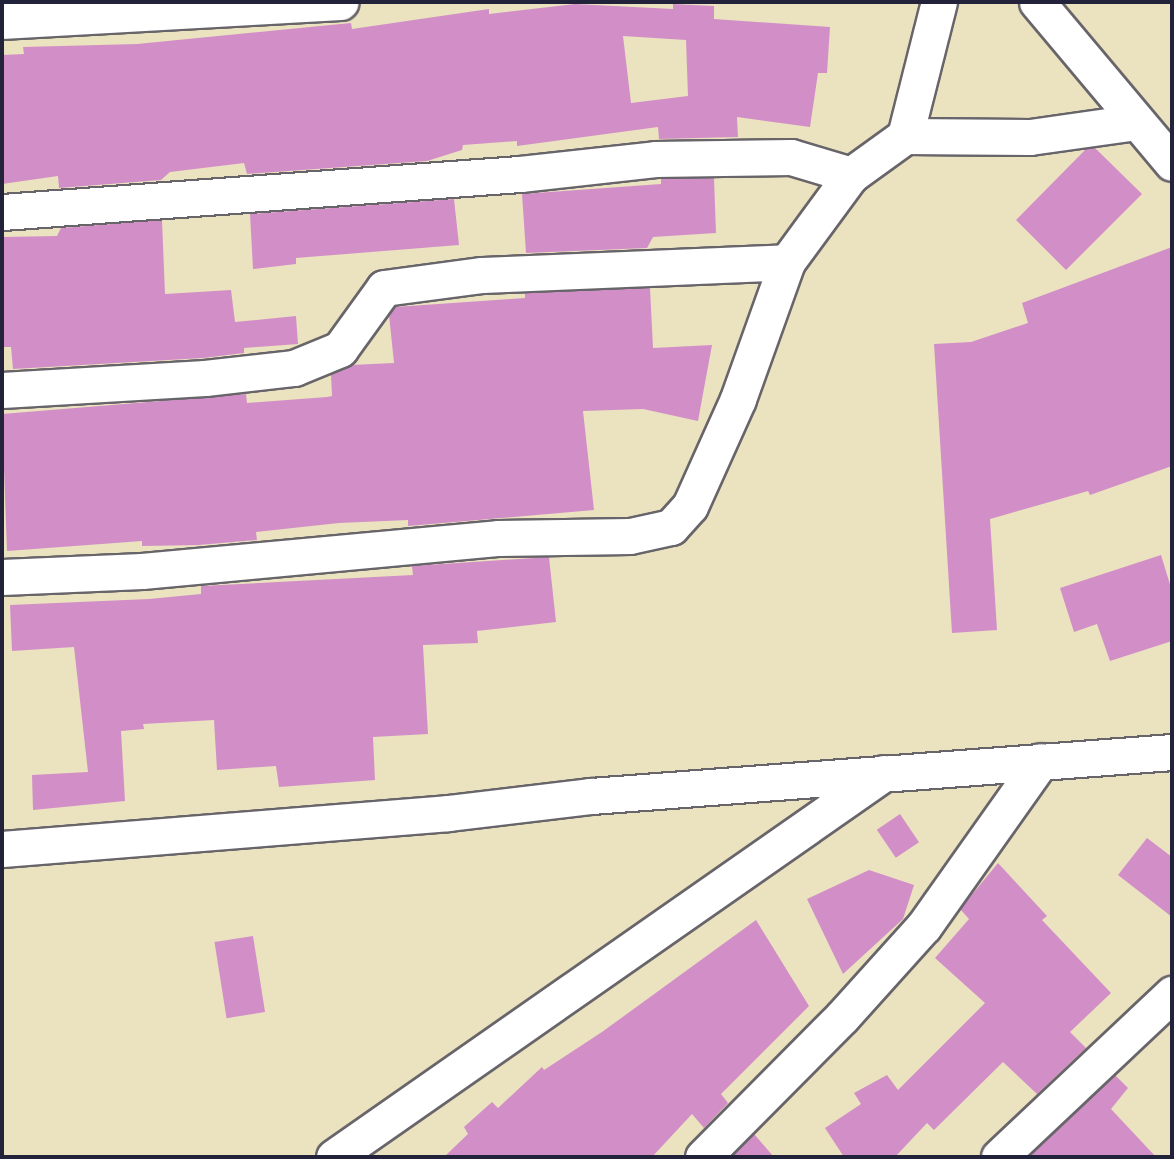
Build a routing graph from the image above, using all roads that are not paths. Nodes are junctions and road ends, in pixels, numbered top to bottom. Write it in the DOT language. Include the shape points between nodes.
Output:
graph roads {
  1 [pos="340,2"];
  2 [pos="939,2"];
  3 [pos="1037,2"];
  4 [pos="2,21"];
  5 [pos="1135,122"];
  6 [pos="905,136"];
  7 [pos="1172,163"];
  8 [pos="851,175"];
  9 [pos="2,212"];
  10 [pos="787,262"];
  11 [pos="2,390"];
  12 [pos="2,577"];
  13 [pos="1172,752"];
  14 [pos="1041,761"];
  15 [pos="884,774"];
  16 [pos="2,849"];
  17 [pos="1172,994"];
  18 [pos="334,1157"];
  19 [pos="703,1157"];
  20 [pos="999,1157"];
  1 -- 4 [label="street"];
  2 -- 6 [label="street"];
  3 -- 5 [label="street"];
  5 -- 6 [label="street" via="1030,137"];
  5 -- 7 [label="street"];
  6 -- 8 [label="street"];
  8 -- 9 [label="street" via="791,157 654,159 506,176"];
  8 -- 10 [label="street"];
  10 -- 11 [label="street" via="482,275 384,288 340,349 294,368"];
  10 -- 12 [label="street" via="738,399 690,506 671,527 630,536 498,538 142,571"];
  13 -- 14 [label="street"];
  14 -- 15 [label="street"];
  14 -- 19 [label="street" via="924,926 842,1017"];
  15 -- 16 [label="street"];
  15 -- 18 [label="street"];
  17 -- 20 [label="street"];
}
